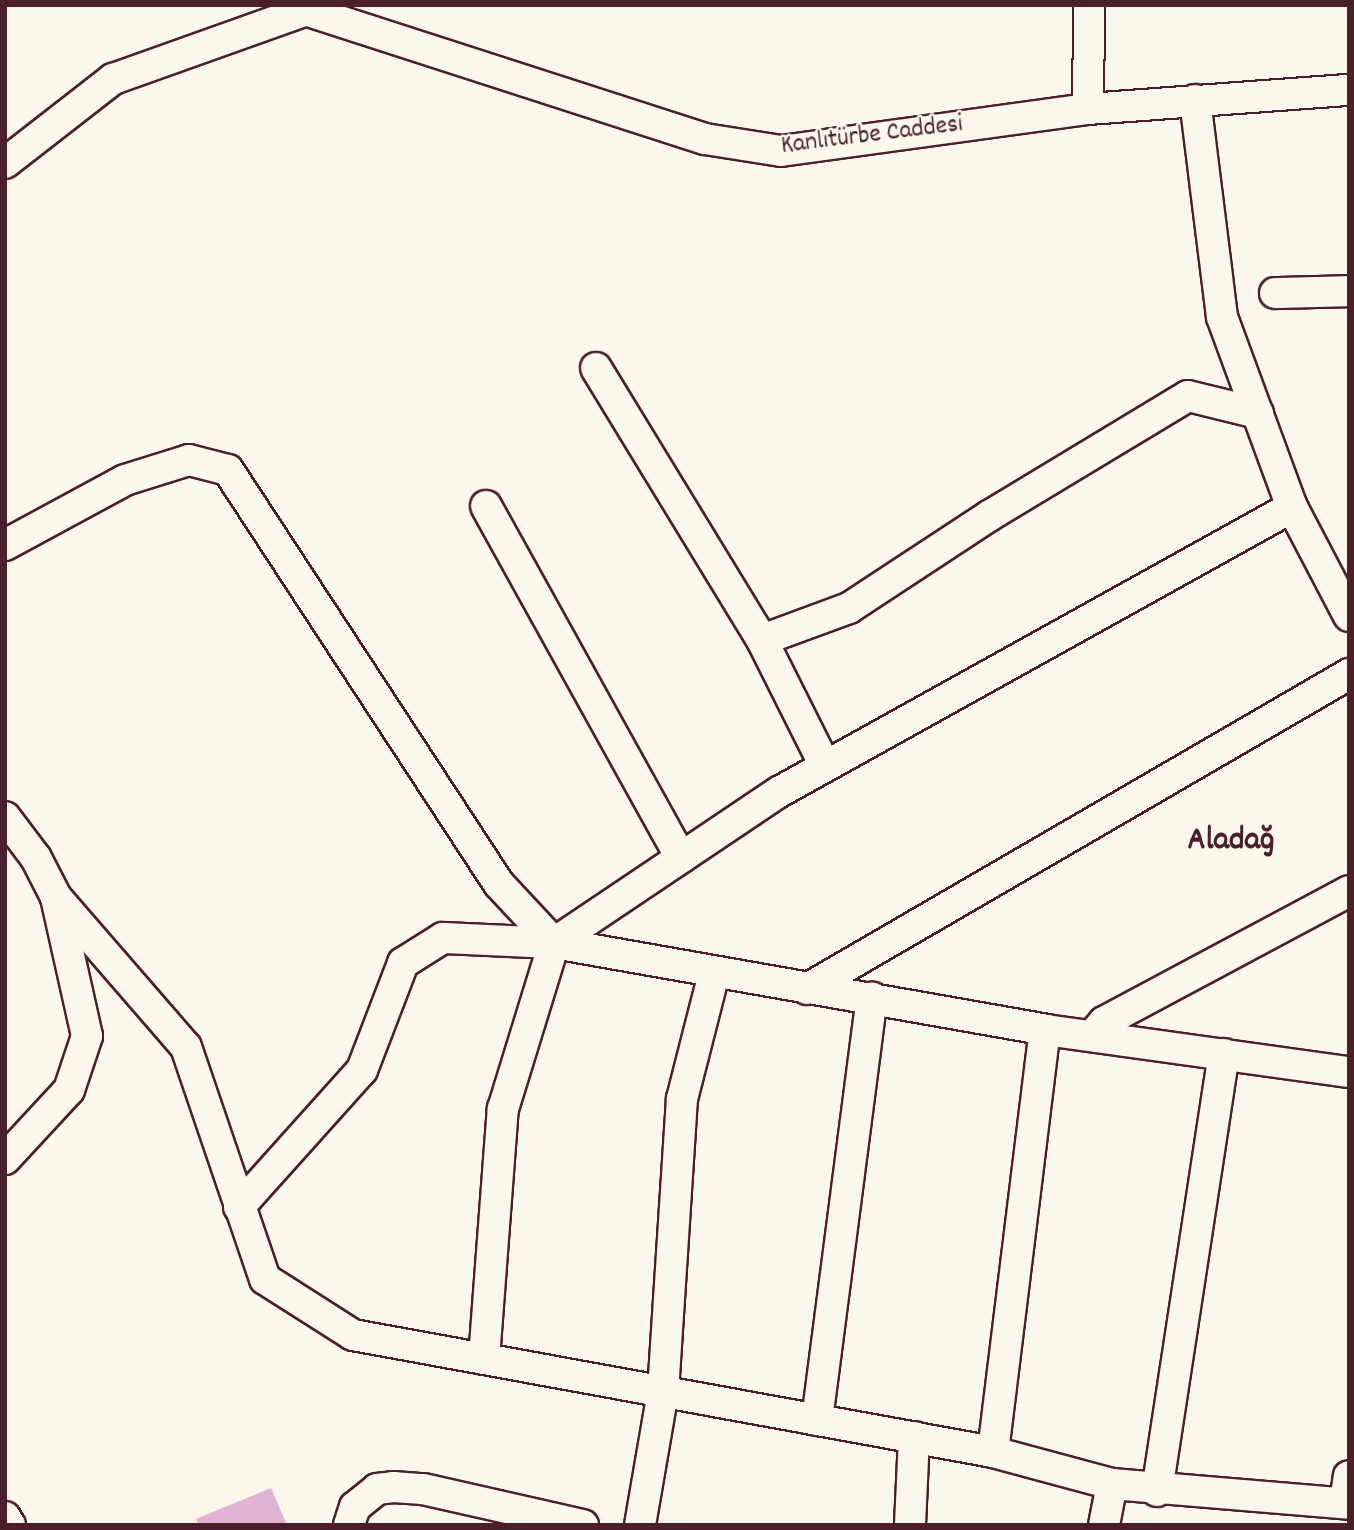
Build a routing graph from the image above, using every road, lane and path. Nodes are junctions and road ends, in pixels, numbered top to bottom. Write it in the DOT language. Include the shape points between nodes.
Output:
graph roads {
  1 [pos="1088,5"];
  2 [pos="300,7"];
  3 [pos="1349,90"];
  4 [pos="1195,100"];
  5 [pos="1088,109"];
  6 [pos="5,163"];
  7 [pos="1349,291"];
  8 [pos="1275,293"];
  9 [pos="596,368"];
  10 [pos="1258,413"];
  11 [pos="485,506"];
  12 [pos="1292,507"];
  13 [pos="5,544"];
  14 [pos="1349,617"];
  15 [pos="762,640"];
  16 [pos="1349,674"];
  17 [pos="825,766"];
  18 [pos="5,817"];
  19 [pos="681,858"];
  20 [pos="1349,891"];
  21 [pos="56,897"];
  22 [pos="554,943"];
  23 [pos="714,972"];
  24 [pos="807,989"];
  25 [pos="872,998"];
  26 [pos="1045,1030"];
  27 [pos="1093,1035"];
  28 [pos="1224,1054"];
  29 [pos="1349,1072"];
  30 [pos="5,1159"];
  31 [pos="239,1207"];
  32 [pos="484,1359"];
  33 [pos="663,1392"];
  34 [pos="817,1420"];
  35 [pos="914,1437"];
  36 [pos="993,1451"];
  37 [pos="1112,1484"];
  38 [pos="1157,1491"];
  39 [pos="1348,1494"];
  40 [pos="5,1517"];
  41 [pos="10,1525"];
  42 [pos="349,1525"];
  43 [pos="583,1525"];
  44 [pos="640,1525"];
  45 [pos="910,1525"];
  46 [pos="1104,1525"];
  1 -- 5 [label="street"];
  2 -- 5 [label="street, Kanlıtürbe Caddesi" via="705,139 780,151"];
  2 -- 6 [label="street" via="113,79"];
  3 -- 4 [label="street, Kanlıtürbe Caddesi"];
  4 -- 5 [label="street, Kanlıtürbe Caddesi"];
  4 -- 10 [label="street" via="1222,317"];
  7 -- 8 [label="street"];
  9 -- 15 [label="street"];
  10 -- 12 [label="street"];
  10 -- 15 [label="street" via="1188,396 989,516 849,608"];
  11 -- 19 [label="street"];
  12 -- 14 [label="street"];
  12 -- 17 [label="street"];
  13 -- 22 [label="street" via="125,480 188,460 228,470 349,648 499,884"];
  15 -- 17 [label="street"];
  16 -- 24 [label="street"];
  17 -- 19 [label="street"];
  18 -- 21 [label="street" via="36,858"];
  19 -- 22 [label="street"];
  20 -- 27 [label="street" via="1104,1022"];
  21 -- 30 [label="street" via="87,1036 69,1090"];
  21 -- 31 [label="street" via="186,1047"];
  22 -- 23 [label="street"];
  22 -- 31 [label="street" via="443,938 403,963 362,1070"];
  22 -- 32 [label="street" via="503,1109"];
  23 -- 24 [label="street"];
  23 -- 33 [label="street" via="682,1098"];
  24 -- 25 [label="street"];
  25 -- 26 [label="street"];
  25 -- 34 [label="street"];
  26 -- 27 [label="street"];
  26 -- 36 [label="street"];
  27 -- 28 [label="street"];
  28 -- 29 [label="street"];
  28 -- 38 [label="street"];
  31 -- 32 [label="street" via="265,1279 353,1335"];
  32 -- 33 [label="street"];
  33 -- 34 [label="street"];
  33 -- 44 [label="street"];
  34 -- 35 [label="street"];
  35 -- 36 [label="street"];
  35 -- 45 [label="street"];
  36 -- 37 [label="street"];
  37 -- 38 [label="street"];
  37 -- 46 [label="street"];
  38 -- 39 [label="street"];
  40 -- 41 [label="street"];
  42 -- 43 [label="street" via="355,1507 377,1489 393,1487 423,1489"];
}
